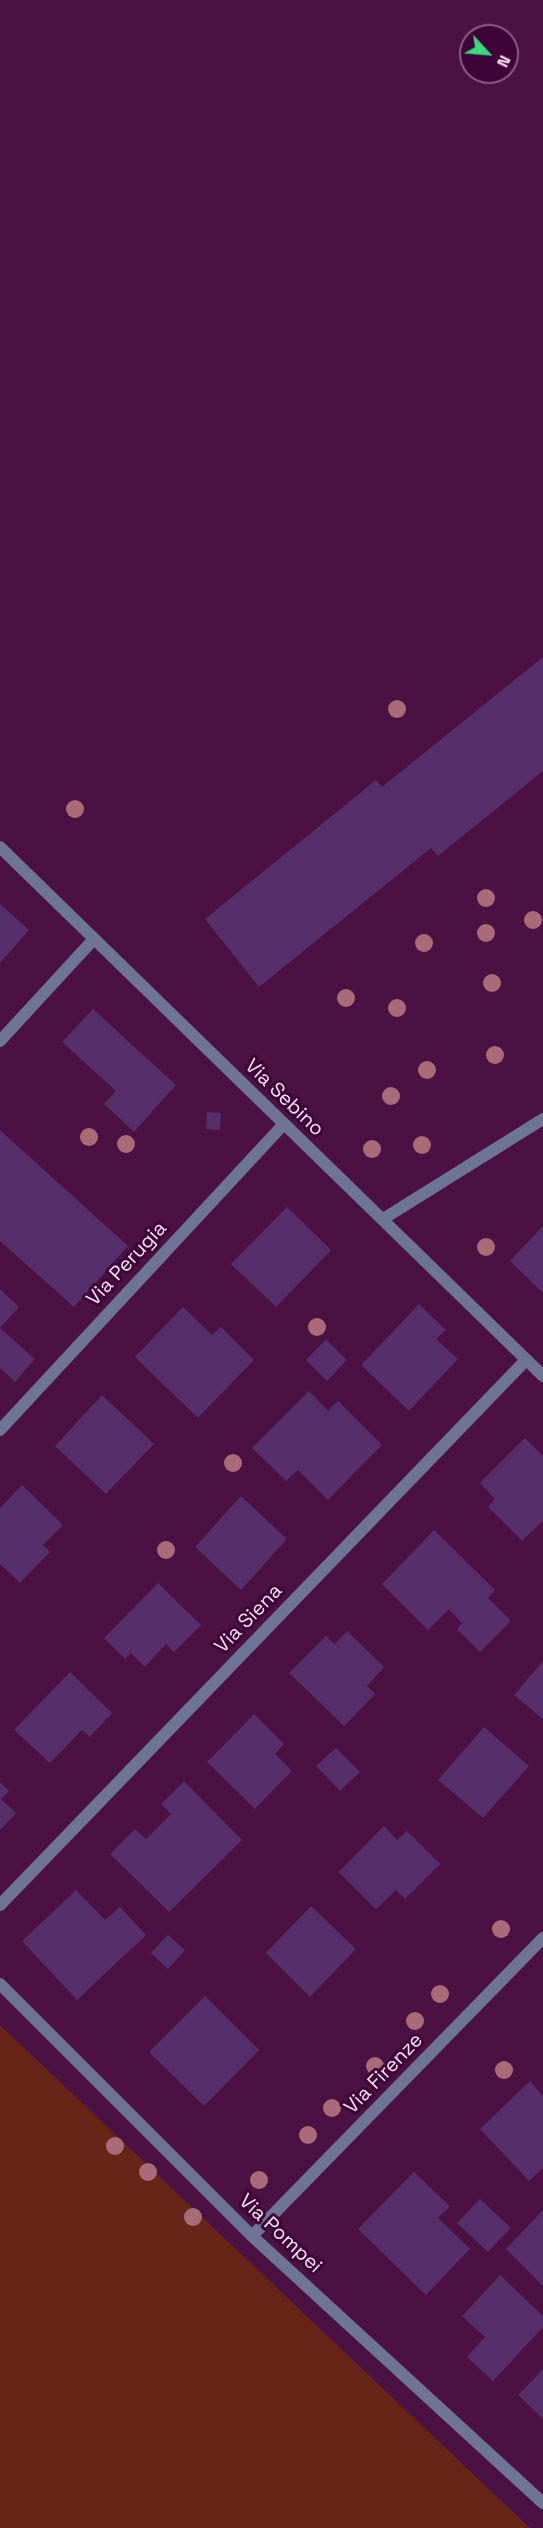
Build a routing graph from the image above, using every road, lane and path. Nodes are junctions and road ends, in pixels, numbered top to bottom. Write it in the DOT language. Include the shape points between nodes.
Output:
graph roads {
  1 [pos="0,847"];
  2 [pos="93,940"];
  3 [pos="0,1041"];
  4 [pos="543,1119"];
  5 [pos="283,1125"];
  6 [pos="382,1219"];
  7 [pos="526,1360"];
  8 [pos="543,1376"];
  9 [pos="0,1430"];
  10 [pos="0,1905"];
  11 [pos="543,1938"];
  12 [pos="0,1984"];
  13 [pos="252,2236"];
  14 [pos="543,2503"];
  1 -- 2 [label="street, Via Sebino"];
  2 -- 3 [label="street"];
  2 -- 5 [label="street, Via Sebino"];
  4 -- 6 [label="street"];
  5 -- 6 [label="street, Via Sebino"];
  5 -- 9 [label="street, Via Perugia"];
  6 -- 7 [label="street, Via Sebino"];
  7 -- 8 [label="street, Via Sebino"];
  7 -- 10 [label="street, Via Siena"];
  11 -- 13 [label="street, Via Firenze"];
  12 -- 13 [label="street, Via Pompei"];
  13 -- 14 [label="street, Via Pompei"];
}
